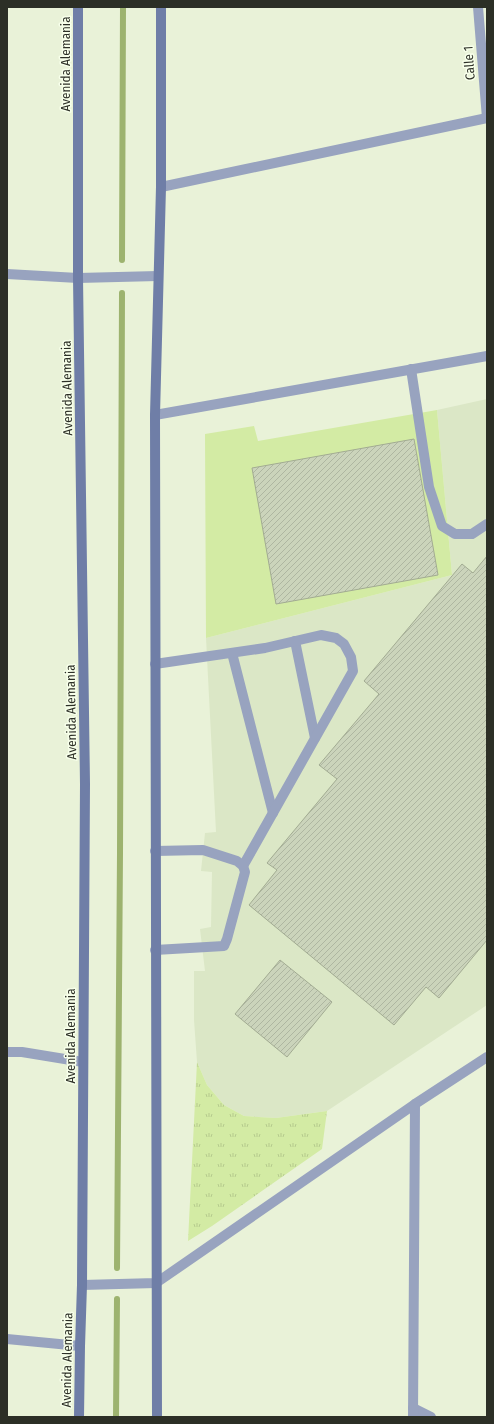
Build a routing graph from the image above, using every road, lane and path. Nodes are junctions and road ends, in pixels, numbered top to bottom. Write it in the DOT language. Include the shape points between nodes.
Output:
graph roads {
  1 [pos="78,7"];
  2 [pos="161,7"];
  3 [pos="478,7"];
  4 [pos="487,118"];
  5 [pos="161,187"];
  6 [pos="7,274"];
  7 [pos="158,276"];
  8 [pos="78,278"];
  9 [pos="487,356"];
  10 [pos="410,370"];
  11 [pos="155,415"];
  12 [pos="487,524"];
  13 [pos="295,641"];
  14 [pos="232,653"];
  15 [pos="155,664"];
  16 [pos="315,738"];
  17 [pos="273,813"];
  18 [pos="155,852"];
  19 [pos="243,866"];
  20 [pos="155,950"];
  21 [pos="7,1052"];
  22 [pos="487,1057"];
  23 [pos="83,1062"];
  24 [pos="415,1104"];
  25 [pos="156,1283"];
  26 [pos="82,1285"];
  27 [pos="7,1340"];
  28 [pos="80,1346"];
  29 [pos="413,1412"];
  30 [pos="79,1417"];
  31 [pos="157,1417"];
  32 [pos="431,1417"];
  1 -- 8 [label="main road, Avenida Alemania"];
  2 -- 5 [label="main road"];
  3 -- 4 [label="street, Calle 1"];
  4 -- 5 [label="street"];
  5 -- 7 [label="main road"];
  6 -- 8 [label="street"];
  7 -- 8 [label="street"];
  7 -- 11 [label="main road"];
  8 -- 23 [label="main road, Avenida Alemania" via="85,784"];
  9 -- 10 [label="street"];
  10 -- 11 [label="street"];
  10 -- 12 [label="street" via="429,487 442,526 455,534 472,534"];
  11 -- 15 [label="main road"];
  13 -- 14 [label="street"];
  13 -- 16 [label="street"];
  13 -- 16 [label="street" via="321,635 336,638 344,644 352,664 353,671"];
  14 -- 15 [label="street"];
  14 -- 17 [label="street"];
  15 -- 18 [label="main road"];
  16 -- 17 [label="street"];
  17 -- 19 [label="street"];
  18 -- 19 [label="street" via="203,850 237,861"];
  18 -- 20 [label="main road"];
  19 -- 20 [label="street" via="245,872 224,946"];
  20 -- 25 [label="main road"];
  21 -- 23 [label="street"];
  22 -- 24 [label="street"];
  23 -- 26 [label="main road, Avenida Alemania"];
  24 -- 25 [label="street"];
  24 -- 29 [label="street"];
  25 -- 26 [label="street"];
  25 -- 31 [label="main road"];
  26 -- 28 [label="main road, Avenida Alemania"];
  27 -- 28 [label="street"];
  28 -- 30 [label="main road, Avenida Alemania"];
  29 -- 32 [label="street"];
}
